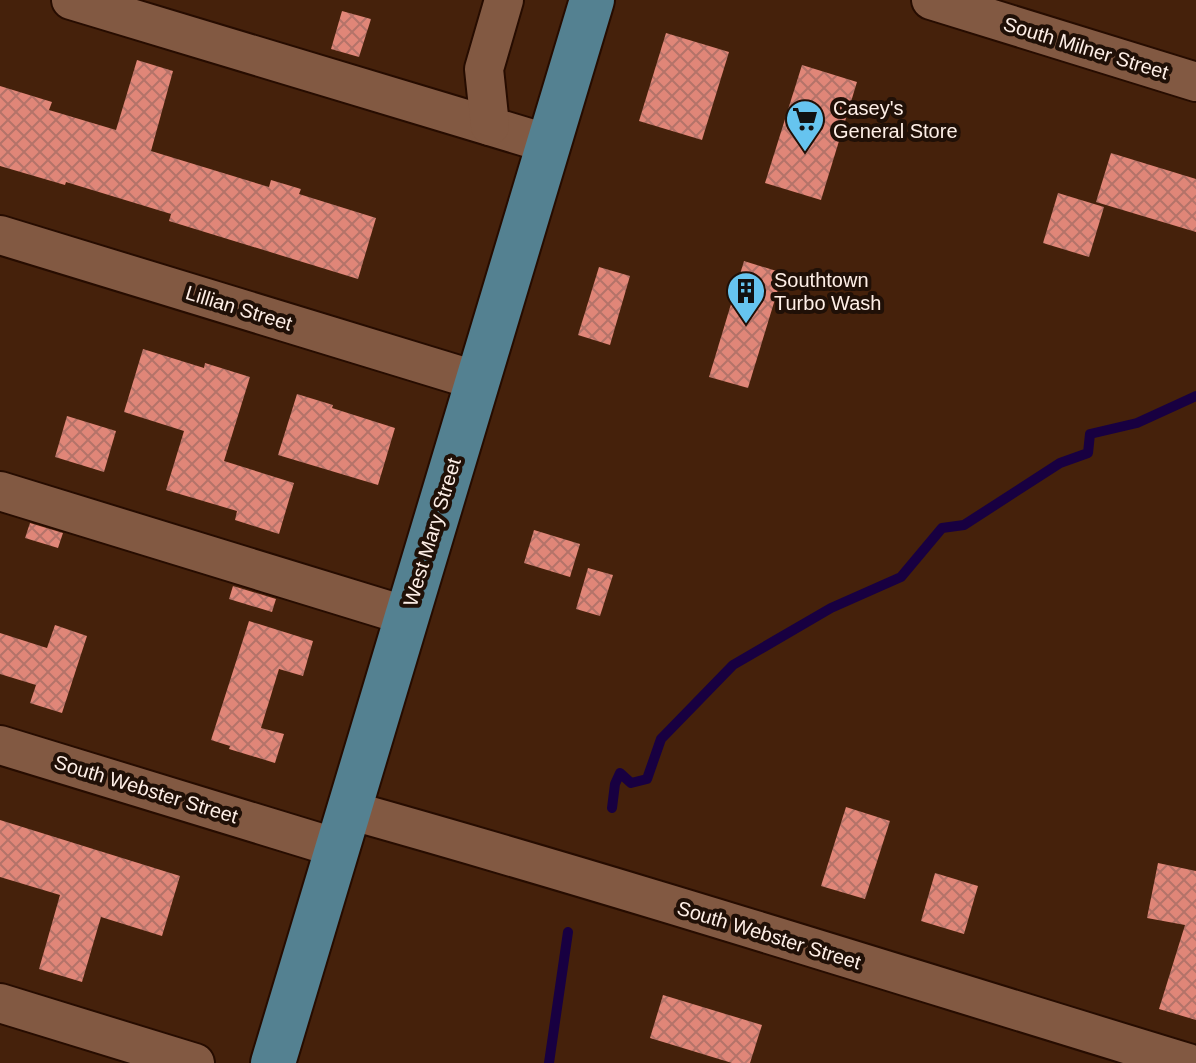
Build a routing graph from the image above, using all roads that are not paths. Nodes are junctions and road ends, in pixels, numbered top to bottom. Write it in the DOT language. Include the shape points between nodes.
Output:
graph roads {
  1 [pos="71,0"];
  2 [pos="504,0"];
  3 [pos="592,0"];
  4 [pos="931,0"];
  5 [pos="1196,82"];
  6 [pos="490,126"];
  7 [pos="549,144"];
  8 [pos="0,235"];
  9 [pos="478,381"];
  10 [pos="0,491"];
  11 [pos="407,616"];
  12 [pos="0,745"];
  13 [pos="343,829"];
  14 [pos="0,1003"];
  15 [pos="195,1063"];
  16 [pos="273,1063"];
  17 [pos="1188,1063"];
  1 -- 6 [label="street"];
  2 -- 6 [label="street" via="484,69"];
  3 -- 7 [label="main road, West Mary Street"];
  4 -- 5 [label="street, South Milner Street"];
  6 -- 7 [label="street"];
  7 -- 9 [label="main road, West Mary Street"];
  8 -- 9 [label="street, Lillian Street"];
  9 -- 11 [label="main road, West Mary Street"];
  10 -- 11 [label="street"];
  11 -- 13 [label="main road, West Mary Street"];
  12 -- 13 [label="street, South Webster Street"];
  13 -- 16 [label="main road, West Mary Street"];
  13 -- 17 [label="street, South Webster Street" via="519,857"];
  14 -- 15 [label="street"];
}
